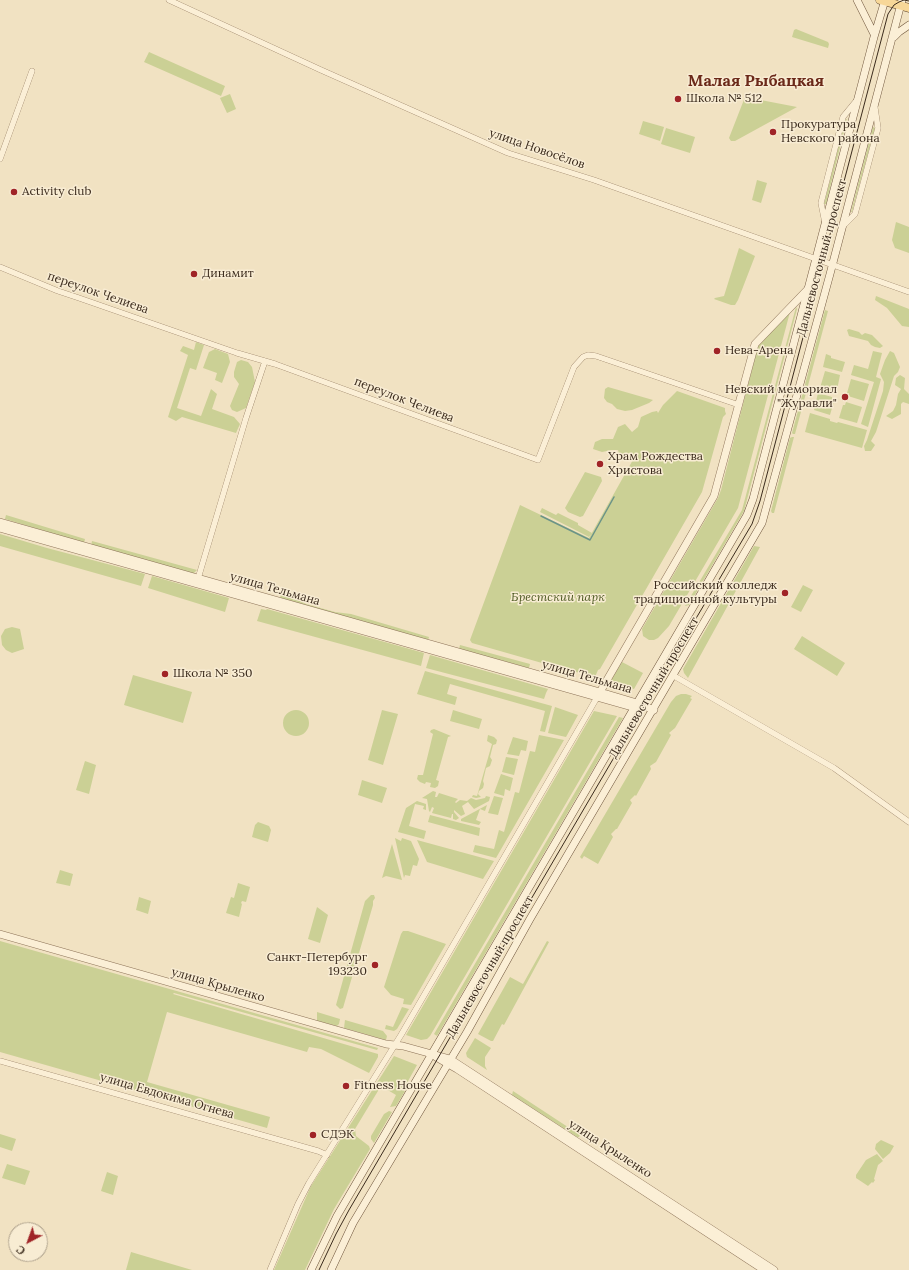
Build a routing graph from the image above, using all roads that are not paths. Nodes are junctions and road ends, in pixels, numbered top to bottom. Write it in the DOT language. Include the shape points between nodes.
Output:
graph roads {
  1 [pos="169,0"];
  2 [pos="857,0"];
  3 [pos="883,0"];
  4 [pos="901,3"];
  5 [pos="909,8"];
  6 [pos="909,25"];
  7 [pos="874,34"];
  8 [pos="892,39"];
  9 [pos="32,71"];
  10 [pos="0,159"];
  11 [pos="816,259"];
  12 [pos="832,265"];
  13 [pos="0,267"];
  14 [pos="808,290"];
  15 [pos="909,292"];
  16 [pos="265,361"];
  17 [pos="738,405"];
  18 [pos="0,522"];
  19 [pos="0,528"];
  20 [pos="197,581"];
  21 [pos="674,676"];
  22 [pos="599,695"];
  23 [pos="636,705"];
  24 [pos="654,710"];
  25 [pos="909,822"];
  26 [pos="0,934"];
  27 [pos="395,1045"];
  28 [pos="431,1054"];
  29 [pos="0,1060"];
  30 [pos="449,1061"];
  31 [pos="327,1155"];
  32 [pos="270,1270"];
  33 [pos="311,1270"];
  34 [pos="331,1270"];
  35 [pos="764,1270"];
  36 [pos="774,1270"];
  1 -- 11 [label="street, улица Новосёлов" via="508,153 594,180"];
  2 -- 7 [label="main road"];
  3 -- 4 [label="main road"];
  3 -- 7 [label="main road, Дальневосточный проспект"];
  4 -- 5 [label="main road"];
  4 -- 8 [label="main road, Дальневосточный проспект"];
  6 -- 8 [label="main road"];
  7 -- 11 [label="main road, Дальневосточный проспект"];
  8 -- 12 [label="main road, Дальневосточный проспект"];
  9 -- 10 [label="street"];
  11 -- 12 [label="street, улица Новосёлов"];
  11 -- 14 [label="main road, Дальневосточный проспект"];
  12 -- 15 [label="street, улица Новосёлов"];
  12 -- 21 [label="main road, Дальневосточный проспект" via="762,523"];
  13 -- 16 [label="street, переулок Челиева" via="58,291"];
  14 -- 17 [label="main road, Дальневосточный проспект" via="754,344"];
  14 -- 23 [label="main road, Дальневосточный проспект" via="751,507"];
  16 -- 17 [label="street, переулок Челиева" via="538,460 574,367 588,355"];
  16 -- 20 [label="street"];
  17 -- 22 [label="main road, Дальневосточный проспект" via="714,496"];
  18 -- 20 [label="main road, улица Тельмана"];
  19 -- 20 [label="main road, улица Тельмана"];
  20 -- 22 [label="main road, улица Тельмана"];
  21 -- 24 [label="main road, Дальневосточный проспект"];
  21 -- 25 [label="street" via="834,768"];
  22 -- 23 [label="main road, улица Тельмана"];
  22 -- 27 [label="street, Дальневосточный проспект"];
  23 -- 24 [label="main road, улица Тельмана"];
  23 -- 28 [label="main road, Дальневосточный проспект"];
  24 -- 30 [label="main road, Дальневосточный проспект"];
  26 -- 27 [label="main road, улица Крыленко"];
  27 -- 28 [label="main road, улица Крыленко"];
  27 -- 31 [label="street, Дальневосточный проспект"];
  28 -- 30 [label="main road, улица Крыленко"];
  28 -- 33 [label="main road, Дальневосточный проспект" via="337,1216"];
  29 -- 31 [label="street, улица Евдокима Огнева"];
  30 -- 34 [label="main road, Дальневосточный проспект" via="353,1223"];
  30 -- 35 [label="main road, улица Крыленко"];
  30 -- 36 [label="main road, улица Крыленко"];
  31 -- 32 [label="street, Дальневосточный проспект" via="298,1204"];
}
